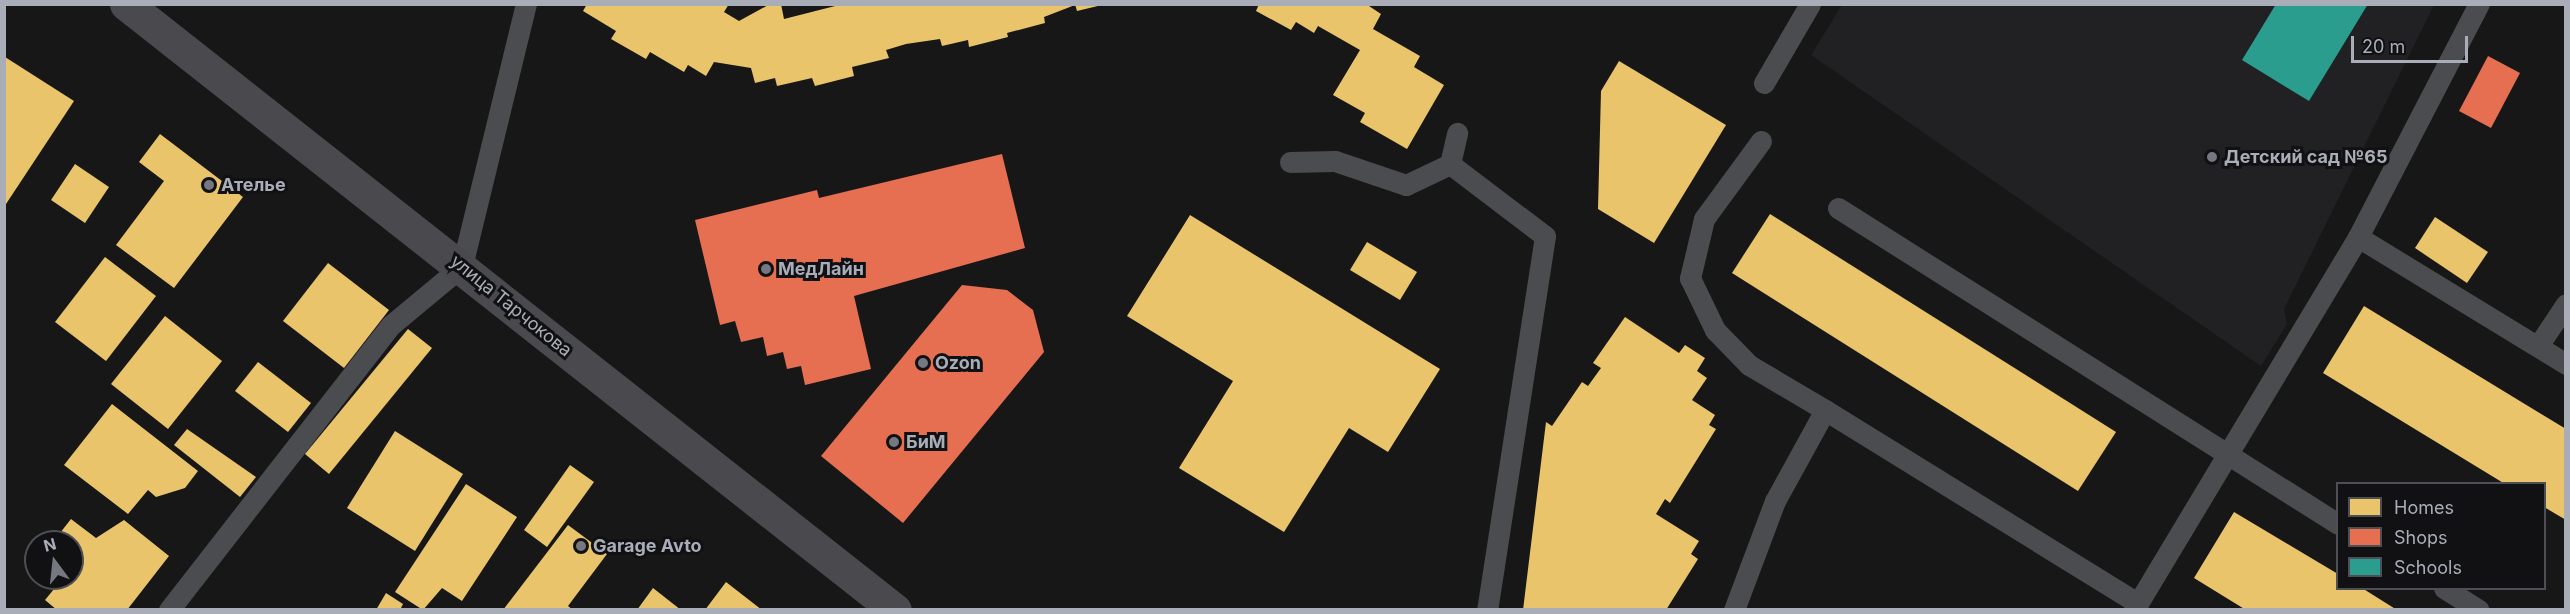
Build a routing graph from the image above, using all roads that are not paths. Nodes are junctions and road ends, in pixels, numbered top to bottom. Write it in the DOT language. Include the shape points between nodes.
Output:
graph roads {
  1 [pos="126,4"];
  2 [pos="1810,4"];
  3 [pos="2479,4"];
  4 [pos="519,8"];
  5 [pos="1764,83"];
  6 [pos="1457,133"];
  7 [pos="1761,141"];
  8 [pos="1290,162"];
  9 [pos="1450,164"];
  10 [pos="1838,208"];
  11 [pos="2358,237"];
  12 [pos="462,266"];
  13 [pos="2565,304"];
  14 [pos="2538,346"];
  15 [pos="2565,364"];
  16 [pos="1825,410"];
  17 [pos="2228,457"];
  18 [pos="2336,523"];
  19 [pos="2447,590"];
  20 [pos="2136,606"];
  21 [pos="169,609"];
  22 [pos="895,609"];
  23 [pos="1488,609"];
  24 [pos="1734,609"];
  25 [pos="2479,609"];
  1 -- 12 [label="main road, улица Тарчокова"];
  2 -- 5 [label="lane"];
  3 -- 11 [label="lane"];
  4 -- 12 [label="lane"];
  6 -- 9 [label="lane"];
  7 -- 16 [label="lane" via="1704,219 1690,278 1715,330 1742,358"];
  8 -- 9 [label="lane" via="1335,161 1406,184"];
  9 -- 23 [label="lane" via="1545,236"];
  10 -- 17 [label="lane"];
  11 -- 14 [label="lane"];
  11 -- 17 [label="lane"];
  12 -- 21 [label="lane" via="391,325"];
  12 -- 22 [label="main road, улица Тарчокова"];
  13 -- 14 [label="lane"];
  14 -- 15 [label="lane"];
  16 -- 20 [label="lane"];
  16 -- 24 [label="lane" via="1775,501"];
  17 -- 18 [label="lane"];
  17 -- 20 [label="lane"];
  19 -- 25 [label="lane"];
}
